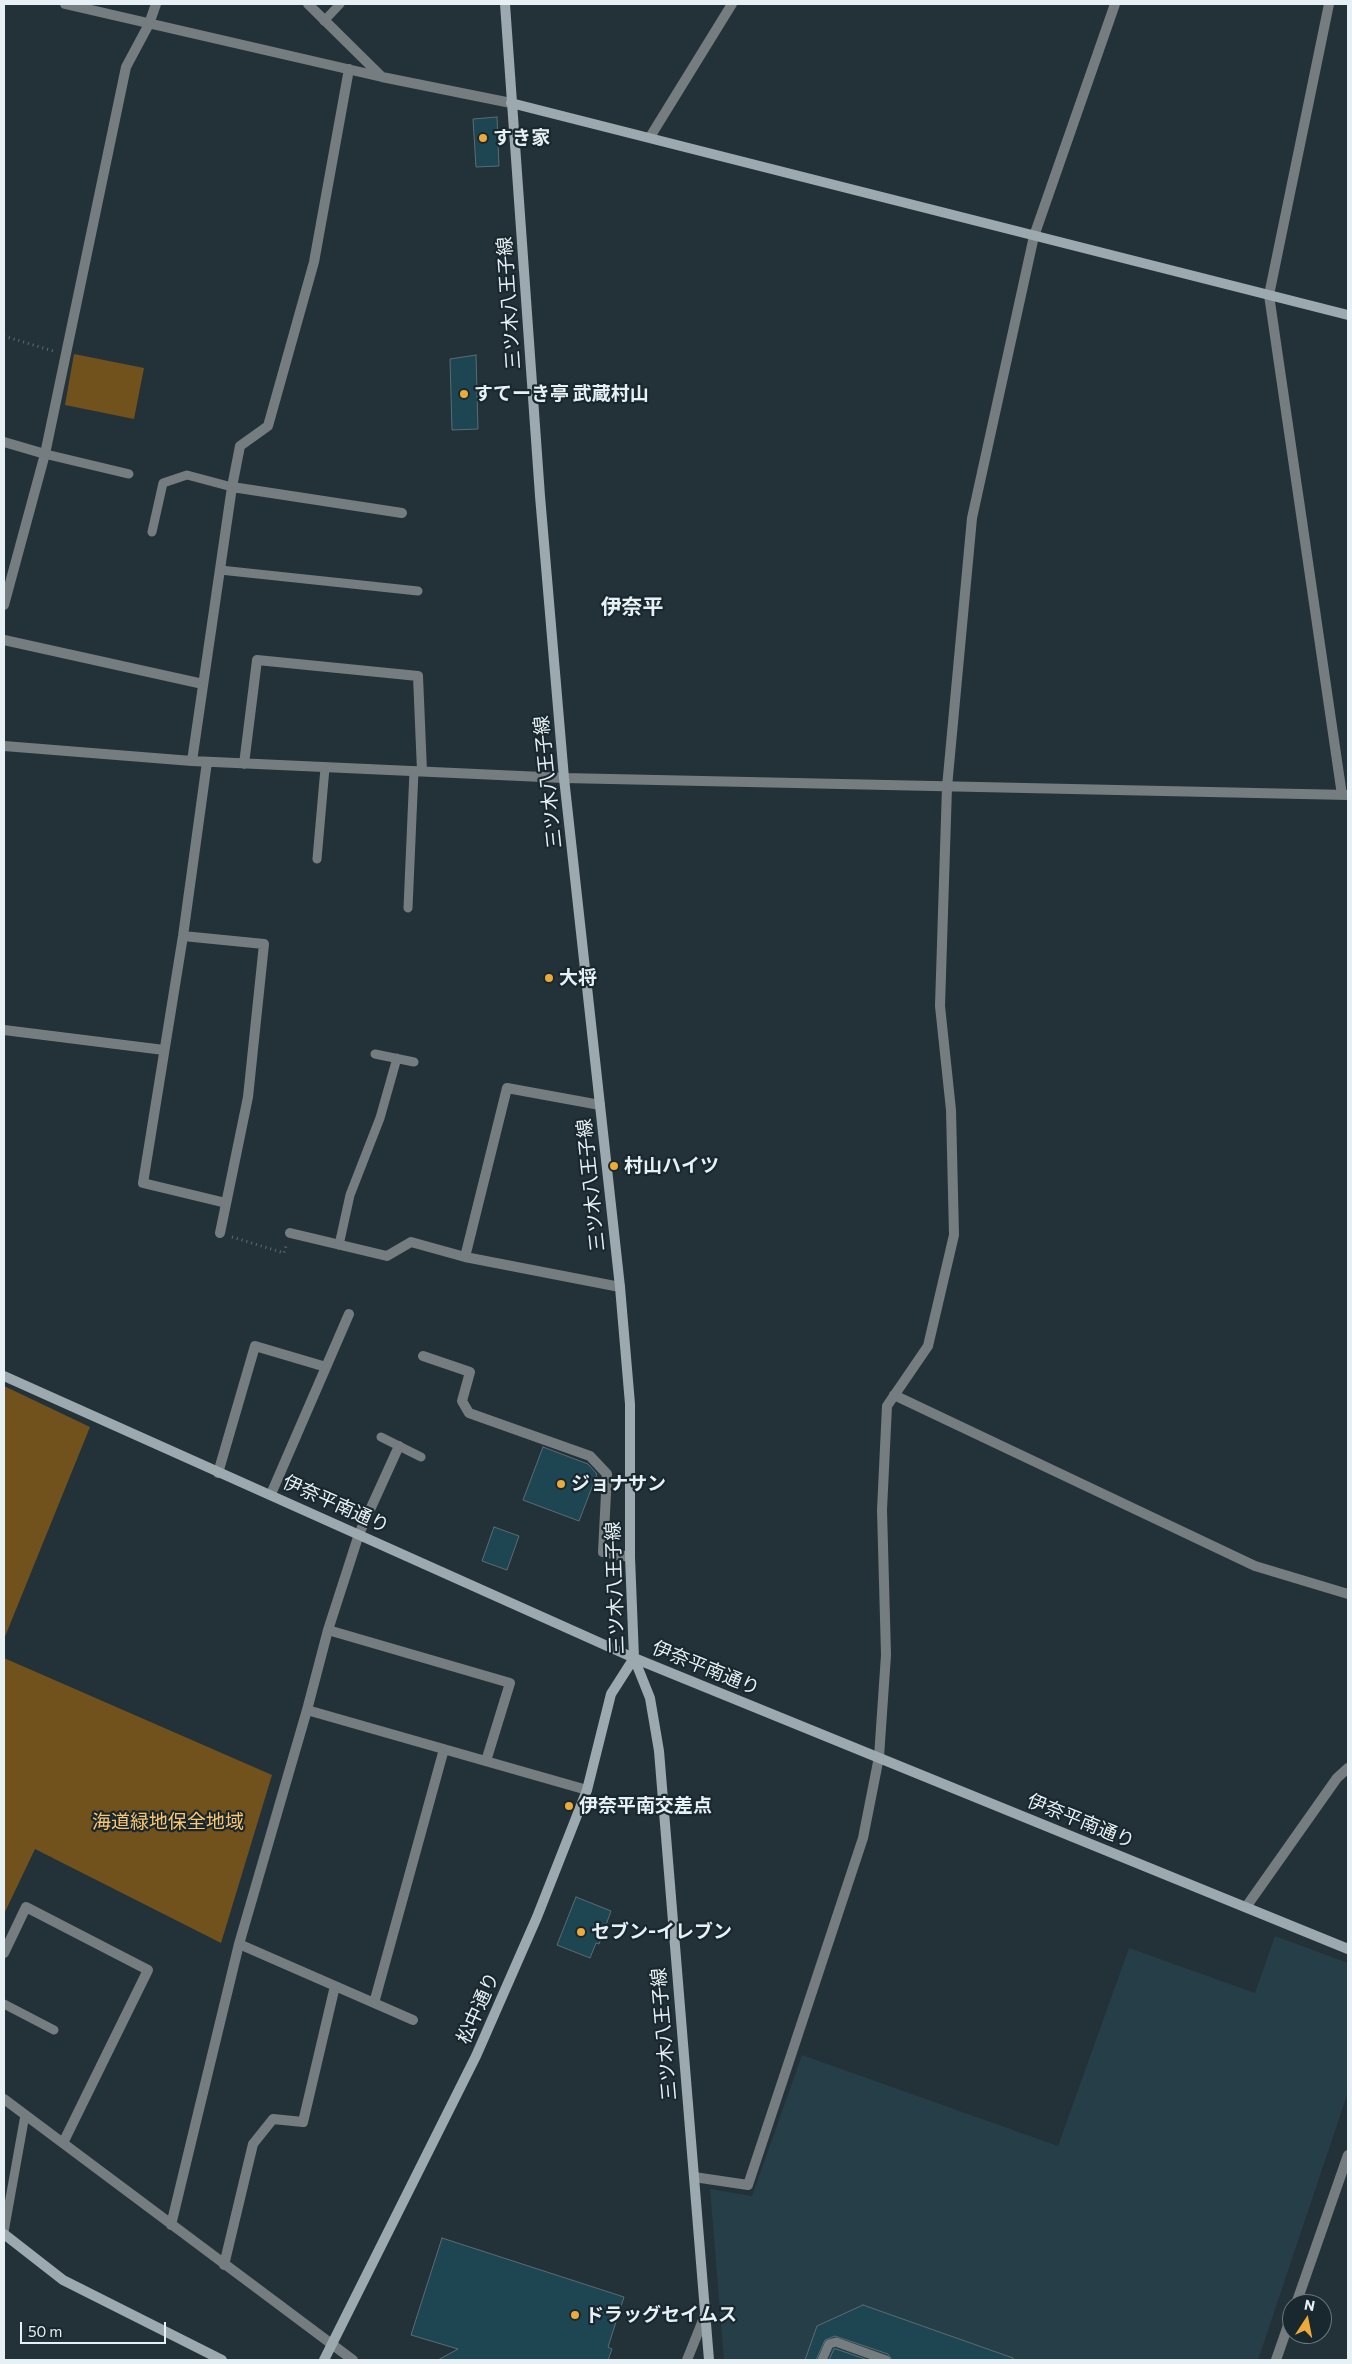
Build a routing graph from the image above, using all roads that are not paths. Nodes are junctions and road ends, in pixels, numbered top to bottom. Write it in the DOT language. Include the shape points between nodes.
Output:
graph roads {
  1 [pos="65,4"];
  2 [pos="156,4"];
  3 [pos="308,4"];
  4 [pos="340,4"];
  5 [pos="504,4"];
  6 [pos="732,4"];
  7 [pos="1115,4"];
  8 [pos="1328,4"];
  9 [pos="324,21"];
  10 [pos="149,24"];
  11 [pos="349,69"];
  12 [pos="382,77"];
  13 [pos="511,103"];
  14 [pos="650,137"];
  15 [pos="1034,236"];
  16 [pos="1269,295"];
  17 [pos="1348,315"];
  18 [pos="4,442"];
  19 [pos="45,454"];
  20 [pos="129,474"];
  21 [pos="232,486"];
  22 [pos="402,513"];
  23 [pos="152,532"];
  24 [pos="220,570"];
  25 [pos="418,591"];
  26 [pos="4,605"];
  27 [pos="4,640"];
  28 [pos="203,684"];
  29 [pos="4,746"];
  30 [pos="192,761"];
  31 [pos="207,762"];
  32 [pos="244,764"];
  33 [pos="325,768"];
  34 [pos="418,771"];
  35 [pos="564,778"];
  36 [pos="947,787"];
  37 [pos="1345,795"];
  38 [pos="316,859"];
  39 [pos="408,908"];
  40 [pos="183,936"];
  41 [pos="4,1030"];
  42 [pos="164,1050"];
  43 [pos="375,1054"];
  44 [pos="397,1058"];
  45 [pos="414,1062"];
  46 [pos="600,1105"];
  47 [pos="226,1202"];
  48 [pos="290,1232"];
  49 [pos="220,1233"];
  50 [pos="339,1245"];
  51 [pos="465,1256"];
  52 [pos="620,1287"];
  53 [pos="349,1314"];
  54 [pos="423,1356"];
  55 [pos="326,1368"];
  56 [pos="4,1376"];
  57 [pos="894,1395"];
  58 [pos="381,1437"];
  59 [pos="399,1446"];
  60 [pos="420,1457"];
  61 [pos="218,1473"];
  62 [pos="271,1494"];
  63 [pos="358,1534"];
  64 [pos="630,1557"];
  65 [pos="1348,1594"];
  66 [pos="328,1630"];
  67 [pos="634,1658"];
  68 [pos="307,1710"];
  69 [pos="444,1749"];
  70 [pos="879,1757"];
  71 [pos="486,1761"];
  72 [pos="1348,1768"];
  73 [pos="587,1790"];
  74 [pos="1246,1907"];
  75 [pos="239,1944"];
  76 [pos="1348,1949"];
  77 [pos="4,1953"];
  78 [pos="335,1986"];
  79 [pos="374,2003"];
  80 [pos="4,2004"];
  81 [pos="413,2020"];
  82 [pos="54,2030"];
  83 [pos="4,2099"];
  84 [pos="25,2115"];
  85 [pos="63,2144"];
  86 [pos="1348,2155"];
  87 [pos="694,2177"];
  88 [pos="171,2225"];
  89 [pos="4,2233"];
  90 [pos="224,2265"];
  91 [pos="1299,2294"];
  92 [pos="705,2315"];
  93 [pos="1282,2343"];
  94 [pos="331,2345"];
  95 [pos="871,2358"];
  96 [pos="222,2360"];
  97 [pos="324,2360"];
  98 [pos="353,2360"];
  99 [pos="687,2360"];
  100 [pos="709,2360"];
  101 [pos="822,2360"];
  102 [pos="886,2360"];
  103 [pos="1276,2360"];
  1 -- 10 [label="street"];
  2 -- 10 [label="street"];
  3 -- 9 [label="street"];
  4 -- 9 [label="lane"];
  5 -- 13 [label="street, 三ツ木八王子線"];
  6 -- 14 [label="street"];
  7 -- 15 [label="street"];
  8 -- 16 [label="street"];
  9 -- 12 [label="street"];
  10 -- 11 [label="street"];
  10 -- 19 [label="street" via="126,67"];
  11 -- 12 [label="street"];
  11 -- 21 [label="street" via="314,262 268,426 240,446"];
  12 -- 13 [label="street"];
  13 -- 14 [label="street"];
  13 -- 35 [label="street, 三ツ木八王子線"];
  14 -- 15 [label="street"];
  15 -- 16 [label="street"];
  15 -- 36 [label="street" via="972,518"];
  16 -- 17 [label="street"];
  16 -- 37 [label="street"];
  18 -- 19 [label="street"];
  19 -- 20 [label="lane"];
  19 -- 26 [label="street"];
  21 -- 22 [label="street"];
  21 -- 23 [label="lane" via="187,475 163,484"];
  21 -- 24 [label="street"];
  24 -- 25 [label="lane"];
  24 -- 28 [label="street"];
  27 -- 28 [label="street"];
  28 -- 30 [label="street"];
  29 -- 30 [label="street"];
  30 -- 31 [label="street"];
  31 -- 32 [label="street"];
  31 -- 40 [label="street"];
  32 -- 33 [label="street"];
  32 -- 34 [label="street" via="256,660 418,676"];
  33 -- 34 [label="street"];
  33 -- 38 [label="lane"];
  34 -- 35 [label="street"];
  34 -- 39 [label="lane"];
  35 -- 36 [label="street"];
  35 -- 46 [label="street, 三ツ木八王子線"];
  36 -- 37 [label="street"];
  36 -- 57 [label="street" via="940,1006 951,1110 954,1235 928,1346"];
  40 -- 42 [label="street"];
  40 -- 47 [label="street" via="264,944 248,1097"];
  41 -- 42 [label="street"];
  42 -- 47 [label="street" via="143,1183"];
  43 -- 44 [label="lane"];
  44 -- 45 [label="lane"];
  44 -- 50 [label="lane" via="380,1118 350,1195"];
  46 -- 51 [label="street" via="507,1088"];
  46 -- 52 [label="street, 三ツ木八王子線"];
  47 -- 49 [label="street"];
  48 -- 50 [label="street"];
  50 -- 51 [label="street" via="387,1256 411,1242"];
  51 -- 52 [label="street"];
  52 -- 64 [label="street, 三ツ木八王子線" via="630,1404"];
  53 -- 55 [label="street"];
  54 -- 64 [label="street" via="470,1372 462,1401 469,1413 590,1456 607,1474 602,1552"];
  55 -- 61 [label="street" via="254,1346"];
  55 -- 62 [label="street"];
  56 -- 61 [label="street, 伊奈平南通り"];
  57 -- 65 [label="street" via="1255,1566"];
  57 -- 70 [label="street" via="887,1406 883,1500 886,1655"];
  58 -- 59 [label="lane"];
  59 -- 60 [label="lane"];
  59 -- 63 [label="street"];
  61 -- 62 [label="street, 伊奈平南通り"];
  62 -- 63 [label="street, 伊奈平南通り"];
  63 -- 66 [label="street"];
  63 -- 67 [label="street, 伊奈平南通り"];
  64 -- 67 [label="street, 三ツ木八王子線"];
  66 -- 68 [label="street"];
  66 -- 71 [label="street" via="510,1684"];
  67 -- 70 [label="street, 伊奈平南通り"];
  67 -- 73 [label="street, 松中通り" via="611,1694"];
  67 -- 87 [label="street, 三ツ木八王子線" via="650,1698 659,1751"];
  68 -- 69 [label="street"];
  68 -- 75 [label="street"];
  69 -- 71 [label="street"];
  69 -- 79 [label="street"];
  70 -- 74 [label="street, 伊奈平南通り"];
  70 -- 87 [label="street" via="863,1838 748,2185"];
  71 -- 73 [label="street"];
  72 -- 74 [label="street" via="1337,1778"];
  73 -- 94 [label="street, 松中通り" via="537,1917 476,2056"];
  74 -- 76 [label="street, 伊奈平南通り"];
  75 -- 78 [label="street"];
  75 -- 88 [label="street"];
  77 -- 85 [label="street" via="26,1907 148,1970"];
  78 -- 79 [label="street"];
  78 -- 90 [label="street" via="302,2122 273,2119 254,2144"];
  79 -- 81 [label="street"];
  80 -- 82 [label="lane"];
  83 -- 84 [label="street"];
  84 -- 85 [label="street"];
  84 -- 89 [label="lane"];
  85 -- 88 [label="street"];
  86 -- 91 [label="street"];
  87 -- 92 [label="street, 三ツ木八王子線"];
  88 -- 90 [label="street"];
  89 -- 96 [label="street" via="63,2280"];
  90 -- 94 [label="street"];
  92 -- 99 [label="street"];
  92 -- 100 [label="street, 三ツ木八王子線"];
  93 -- 103 [label="street"];
  94 -- 97 [label="street, 松中通り"];
  94 -- 98 [label="street"];
  95 -- 101 [label="lane" via="836,2342 829,2344"];
  95 -- 102 [label="lane"];
}
